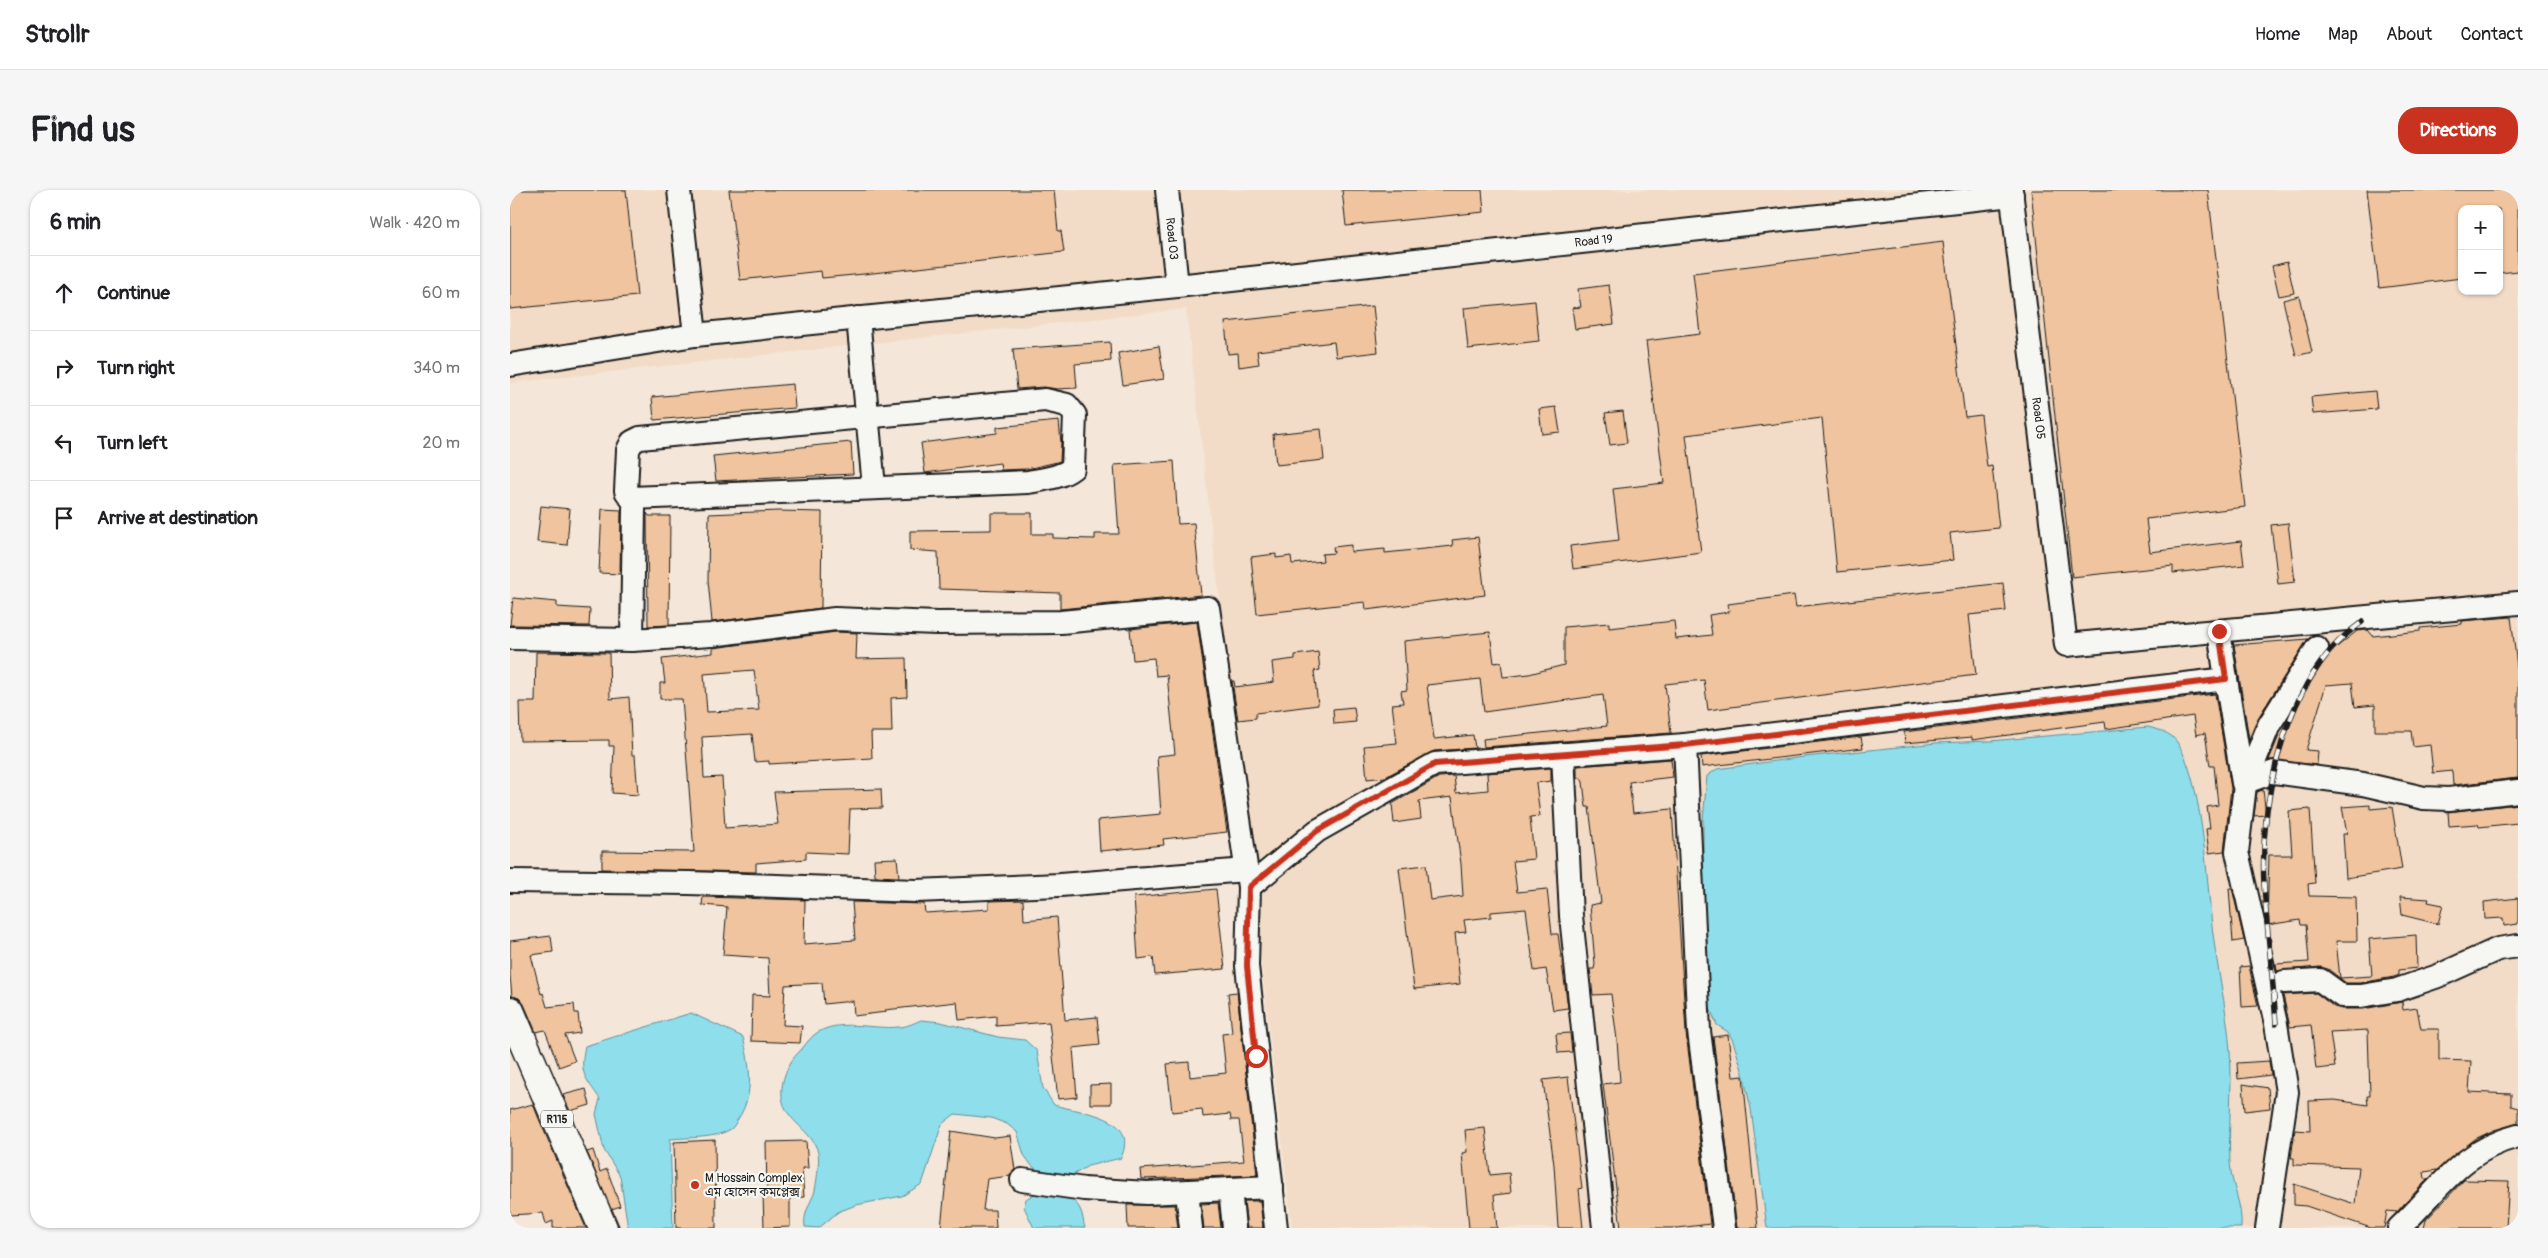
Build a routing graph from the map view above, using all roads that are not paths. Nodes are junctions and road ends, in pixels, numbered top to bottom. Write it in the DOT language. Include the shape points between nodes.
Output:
graph roads {
  1 [pos="680,190"];
  2 [pos="1167,190"];
  3 [pos="2011,192"];
  4 [pos="1177,286"];
  5 [pos="858,318"];
  6 [pos="695,335"];
  7 [pos="510,365"];
  8 [pos="867,416"];
  9 [pos="874,487"];
  10 [pos="634,510"];
  11 [pos="2518,603"];
  12 [pos="2219,631"];
  13 [pos="510,638"];
  14 [pos="632,640"];
  15 [pos="2317,648"];
  16 [pos="2226,679"];
  17 [pos="1685,745"];
  18 [pos="1563,754"];
  19 [pos="2518,791"];
  20 [pos="1247,878"];
  21 [pos="510,881"];
  22 [pos="2518,946"];
  23 [pos="2284,982"];
  24 [pos="510,1011"];
  25 [pos="2518,1136"];
  26 [pos="1022,1180"];
  27 [pos="1272,1187"];
  28 [pos="1230,1189"];
  29 [pos="1187,1192"];
  30 [pos="603,1228"];
  31 [pos="1191,1228"];
  32 [pos="1234,1228"];
  33 [pos="1276,1228"];
  34 [pos="1604,1228"];
  35 [pos="1724,1228"];
  36 [pos="2266,1228"];
  37 [pos="2399,1228"];
  1 -- 6 [label="street"];
  2 -- 4 [label="street, Road 03"];
  3 -- 4 [label="street, Road 19"];
  3 -- 12 [label="street, Road 05" via="2066,646"];
  4 -- 5 [label="street, Road 19"];
  5 -- 6 [label="street, Road 19"];
  5 -- 8 [label="street"];
  6 -- 7 [label="street, Road 19"];
  8 -- 9 [label="street"];
  8 -- 9 [label="street" via="1045,400 1067,404 1075,415 1073,468 1065,474 1028,482"];
  8 -- 9 [label="street" via="640,438 632,442 628,450 626,492 631,498"];
  10 -- 14 [label="street"];
  11 -- 12 [label="street"];
  12 -- 16 [label="street"];
  13 -- 14 [label="street"];
  14 -- 20 [label="street" via="835,620 1061,622 1208,608"];
  15 -- 36 [label="street" via="2269,726 2245,785 2237,852 2276,1024 2287,1092"];
  16 -- 17 [label="street"];
  16 -- 19 [label="street" via="2243,783 2274,772 2449,800"];
  17 -- 18 [label="street"];
  17 -- 35 [label="street" via="1699,1031"];
  18 -- 20 [label="street" via="1435,764 1317,831"];
  18 -- 34 [label="street" via="1571,916"];
  20 -- 21 [label="street" via="916,891"];
  20 -- 27 [label="street" via="1247,966"];
  22 -- 23 [label="street" via="2498,949 2397,990 2361,996 2342,996 2320,980"];
  24 -- 30 [label="main road, R115"];
  25 -- 37 [label="street" via="2487,1146 2468,1157"];
  26 -- 29 [label="street" via="1147,1193"];
  27 -- 28 [label="street"];
  27 -- 33 [label="street"];
  28 -- 29 [label="street"];
  28 -- 32 [label="street"];
  29 -- 31 [label="street"];
}
